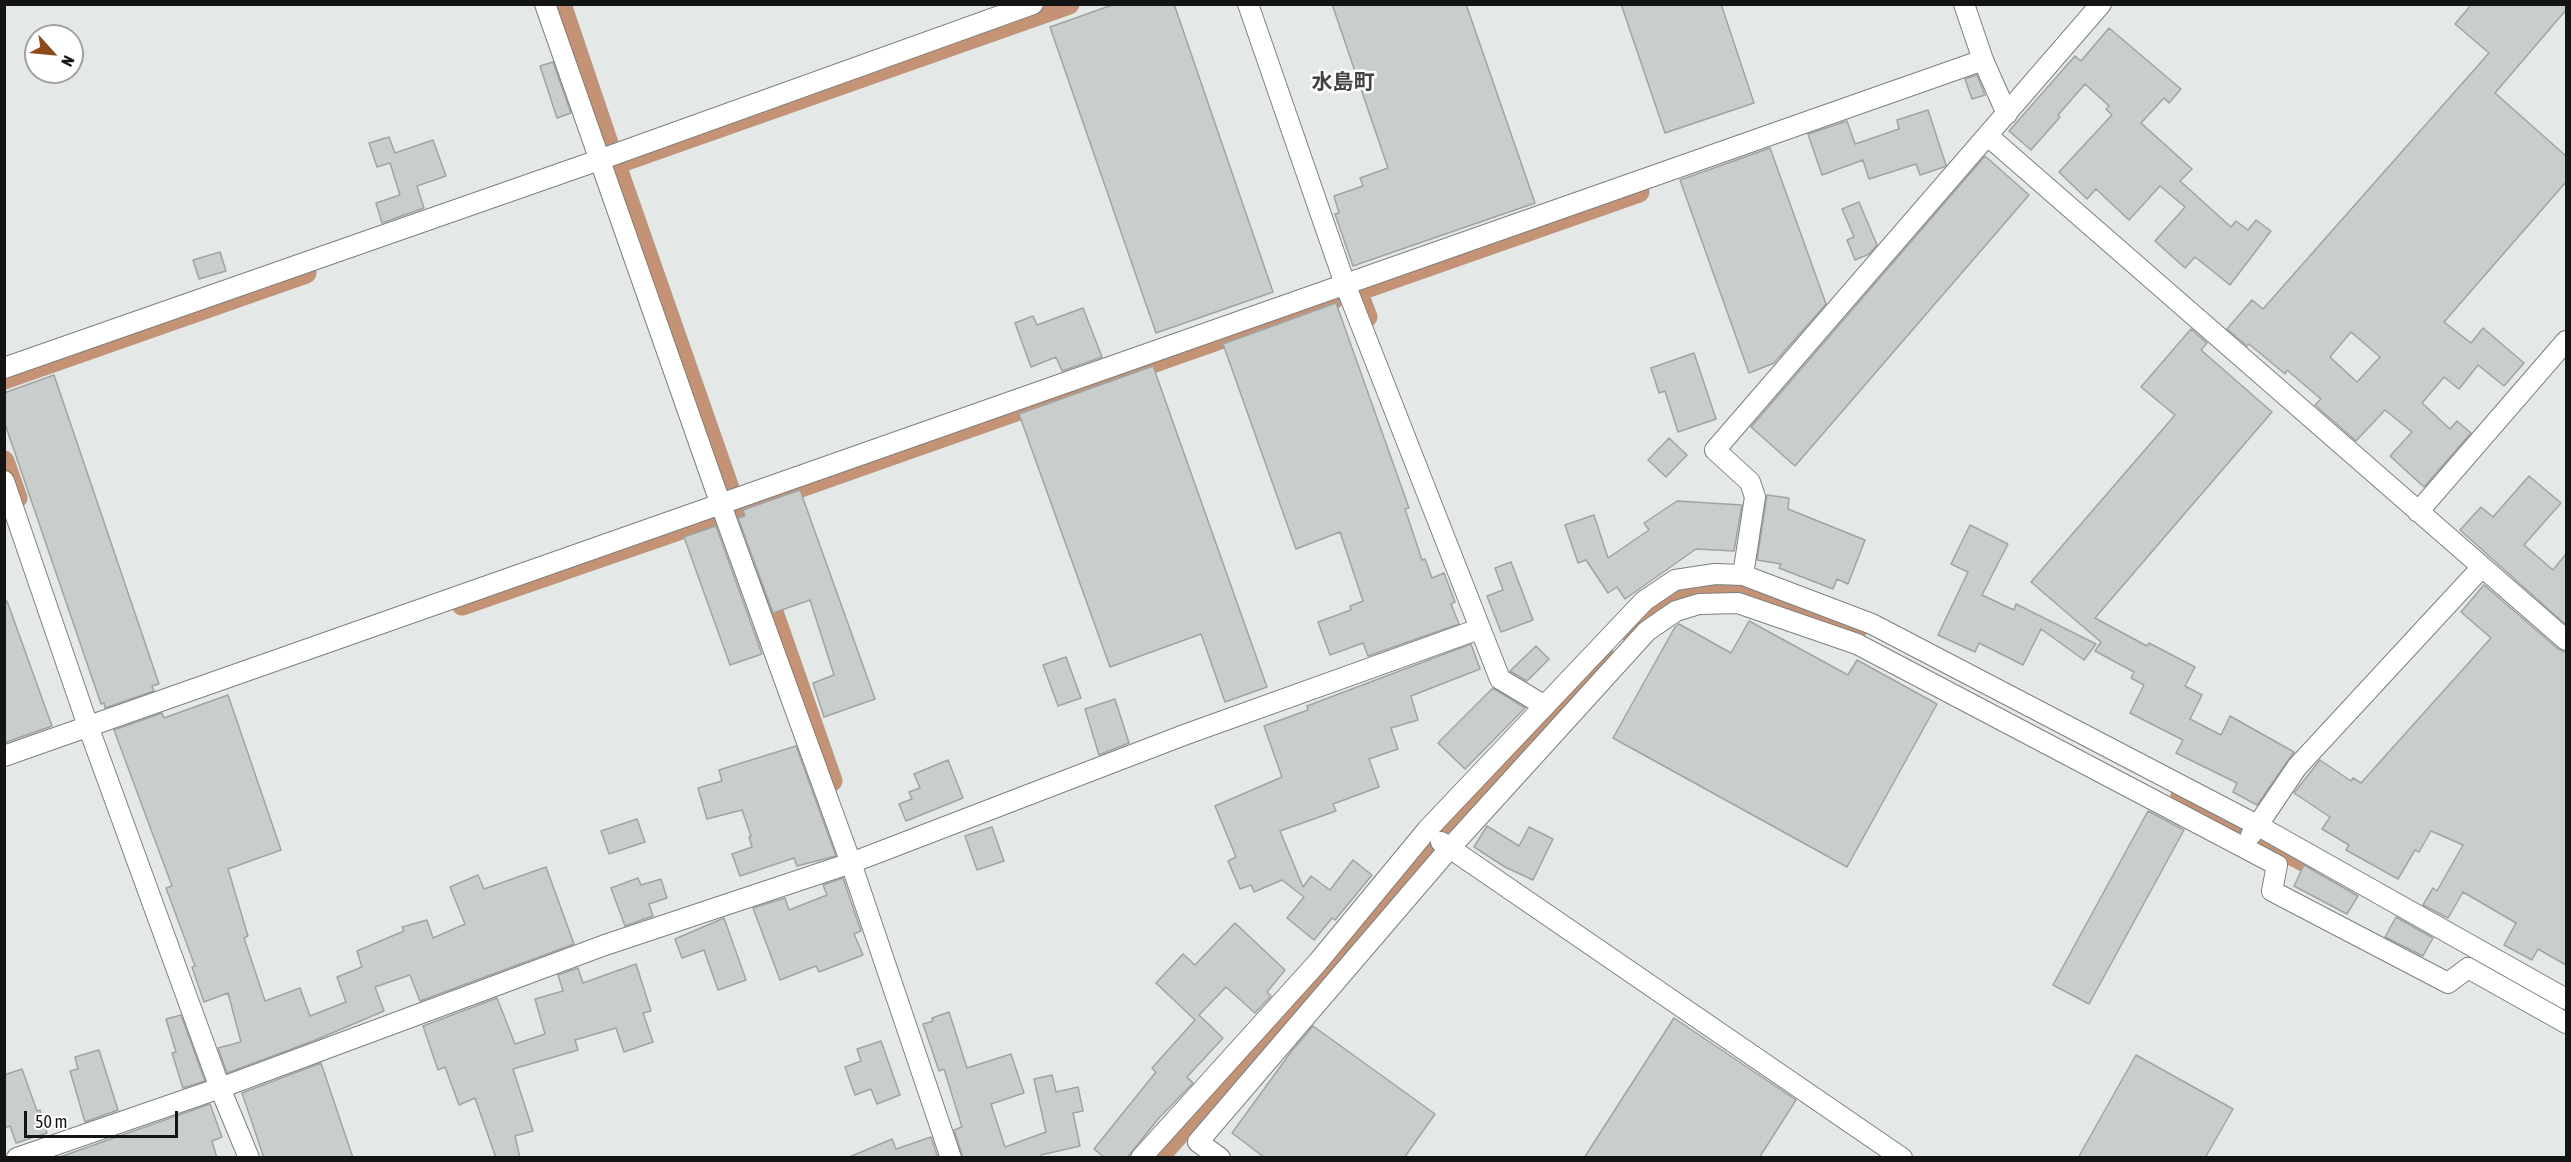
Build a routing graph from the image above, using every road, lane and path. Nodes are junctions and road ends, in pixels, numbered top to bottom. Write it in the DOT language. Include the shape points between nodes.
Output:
graph roads {
  1 [pos="545,4"];
  2 [pos="1033,4"];
  3 [pos="1248,4"];
  4 [pos="1964,4"];
  5 [pos="2101,4"];
  6 [pos="1983,60"];
  7 [pos="2007,114"];
  8 [pos="1988,136"];
  9 [pos="599,160"];
  10 [pos="1345,284"];
  11 [pos="2566,340"];
  12 [pos="4,368"];
  13 [pos="4,481"];
  14 [pos="721,505"];
  15 [pos="2418,512"];
  16 [pos="2482,567"];
  17 [pos="1715,574"];
  18 [pos="1743,575"];
  19 [pos="1697,594"];
  20 [pos="1479,629"];
  21 [pos="2566,640"];
  22 [pos="1545,706"];
  23 [pos="88,726"];
  24 [pos="4,756"];
  25 [pos="1426,830"];
  26 [pos="2251,835"];
  27 [pos="1449,849"];
  28 [pos="851,863"];
  29 [pos="2566,999"];
  30 [pos="2566,1023"];
  31 [pos="220,1088"];
  32 [pos="17,1158"];
  33 [pos="249,1158"];
  34 [pos="951,1158"];
  35 [pos="1141,1158"];
  36 [pos="1220,1158"];
  37 [pos="1902,1158"];
  1 -- 9 [label="street"];
  2 -- 9 [label="street"];
  3 -- 10 [label="street"];
  4 -- 6 [label="street"];
  5 -- 7 [label="street"];
  6 -- 7 [label="street"];
  6 -- 10 [label="street"];
  7 -- 8 [label="street"];
  8 -- 15 [label="street"];
  8 -- 18 [label="street" via="1715,450 1750,482 1755,498"];
  9 -- 12 [label="street"];
  9 -- 14 [label="street"];
  10 -- 14 [label="street"];
  10 -- 20 [label="street"];
  11 -- 15 [label="street"];
  13 -- 23 [label="street"];
  14 -- 23 [label="street"];
  14 -- 28 [label="street"];
  15 -- 16 [label="street"];
  16 -- 21 [label="street"];
  16 -- 26 [label="street" via="2297,767"];
  17 -- 18 [label="street"];
  17 -- 19 [label="street"];
  17 -- 22 [label="street" via="1675,580 1644,601"];
  18 -- 26 [label="street" via="1872,624"];
  19 -- 26 [label="street" via="1738,603 1857,644"];
  19 -- 27 [label="street" via="1647,631"];
  20 -- 22 [label="street" via="1500,679"];
  20 -- 28 [label="street" via="1184,735"];
  22 -- 25 [label="street"];
  23 -- 24 [label="street"];
  23 -- 31 [label="street"];
  25 -- 27 [label="street"];
  25 -- 35 [label="street" via="1318,962"];
  26 -- 29 [label="street"];
  26 -- 30 [label="street" via="2277,865 2272,891 2448,983 2468,968"];
  27 -- 36 [label="street" via="1198,1142"];
  27 -- 37 [label="street"];
  28 -- 31 [label="street" via="604,945"];
  28 -- 34 [label="street"];
  31 -- 32 [label="street"];
  31 -- 33 [label="street"];
}
